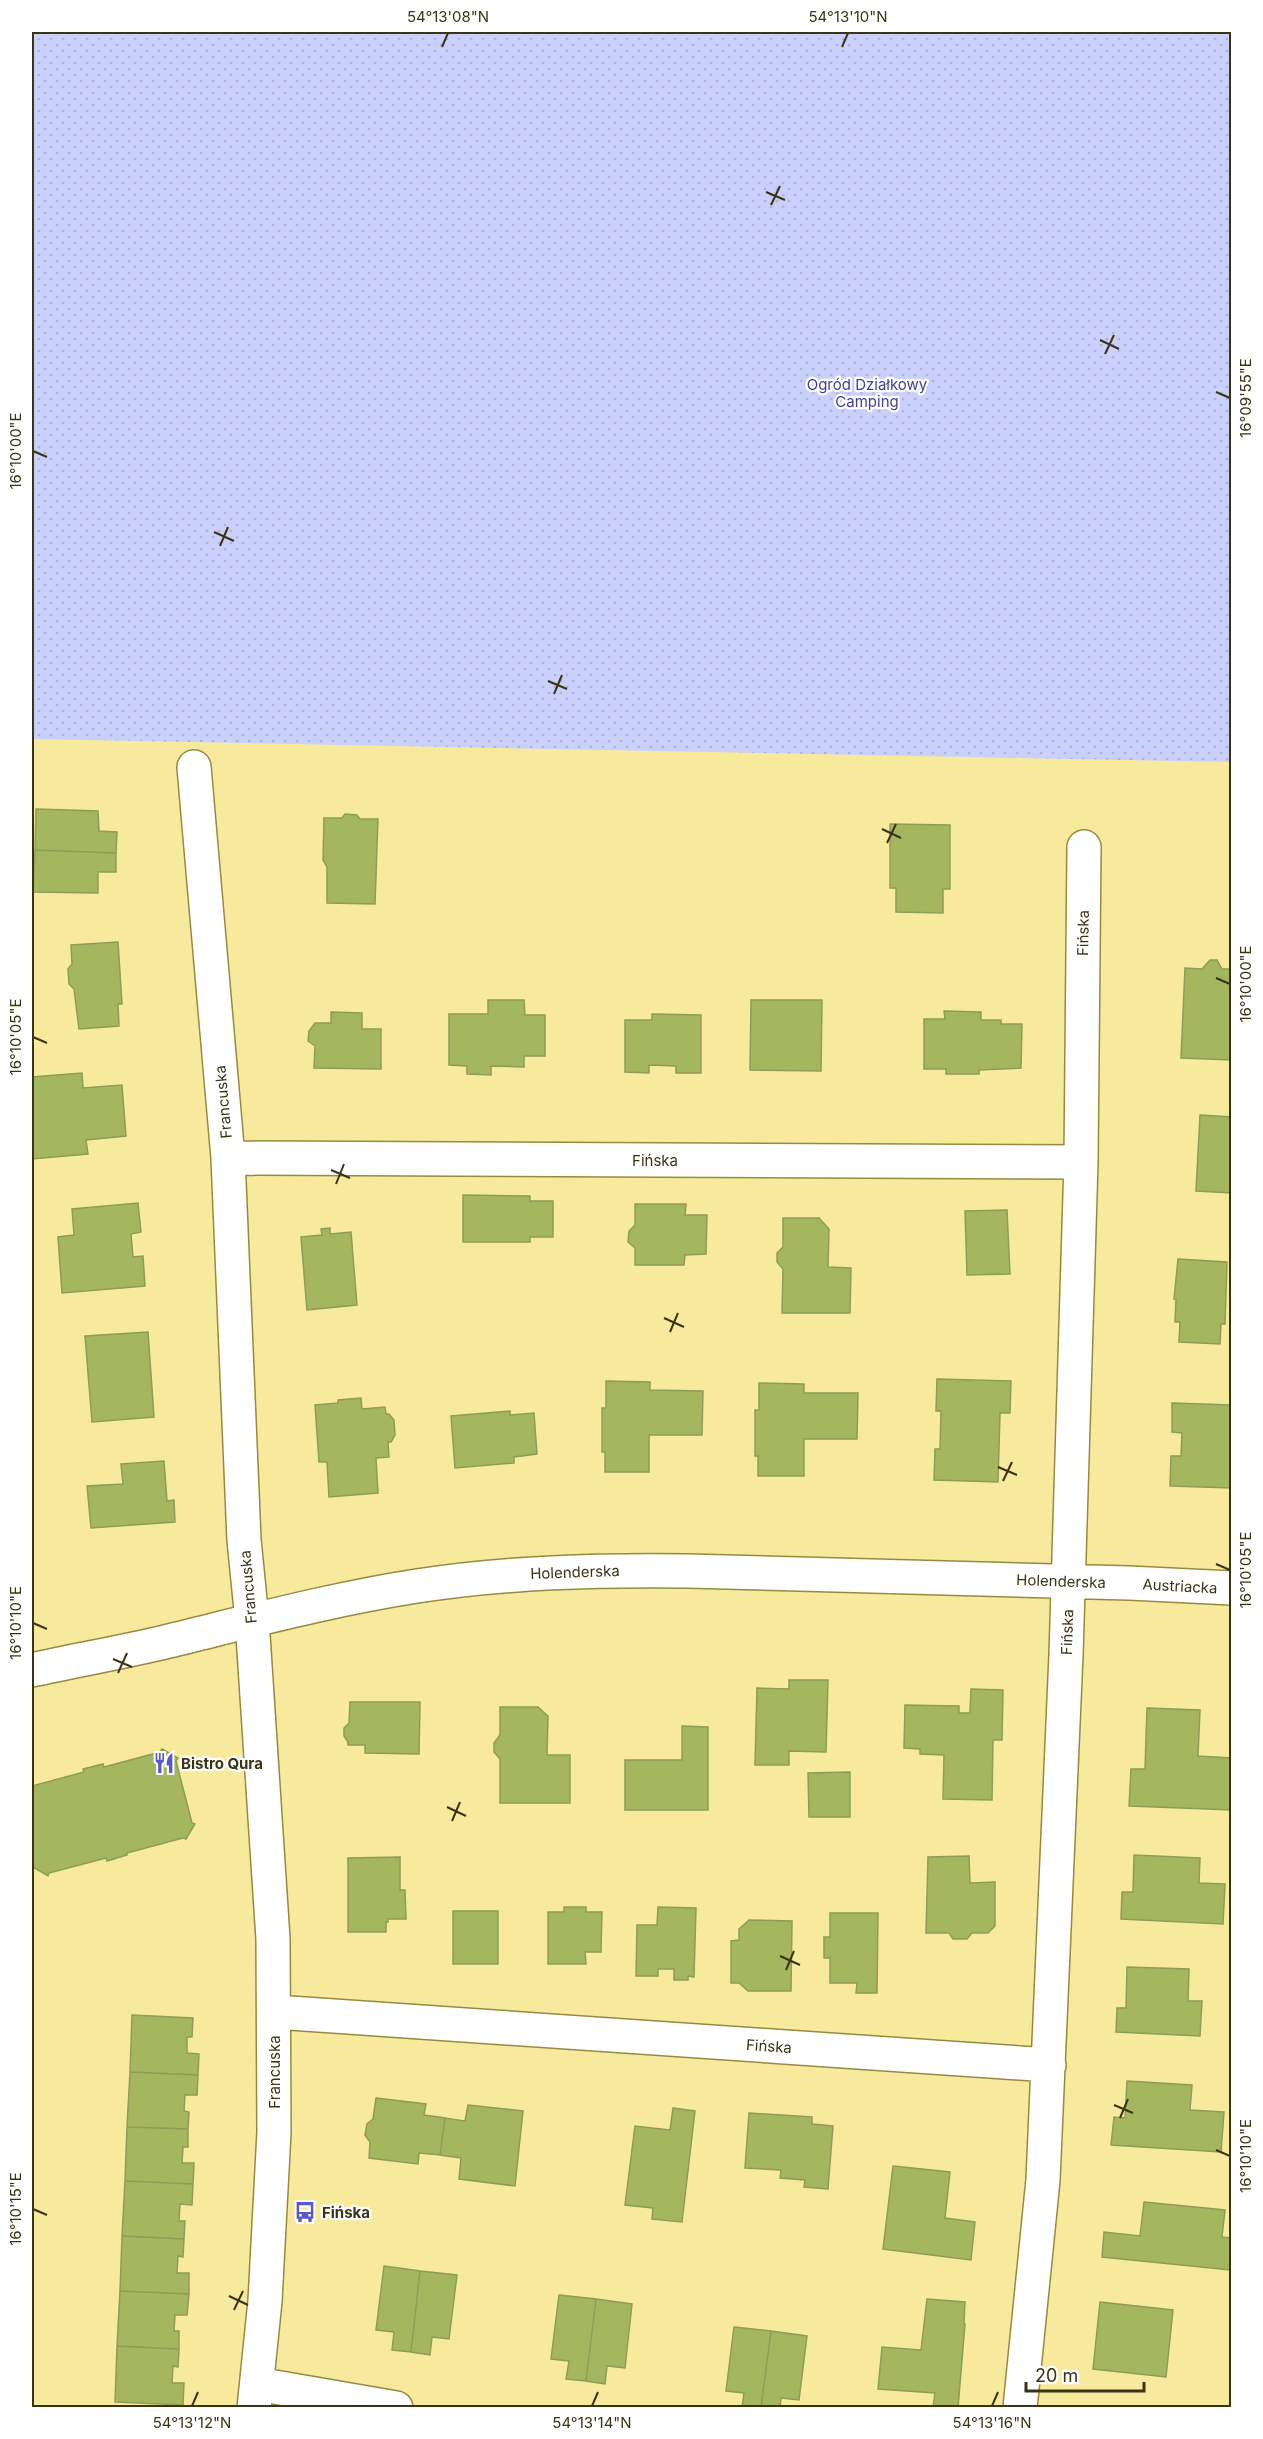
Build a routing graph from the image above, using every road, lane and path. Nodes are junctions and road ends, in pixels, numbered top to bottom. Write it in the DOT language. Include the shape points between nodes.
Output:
graph roads {
  1 [pos="194,767"];
  2 [pos="1084,847"];
  3 [pos="228,1158"];
  4 [pos="1082,1162"];
  5 [pos="1069,1581"];
  6 [pos="1129,1583"];
  7 [pos="1232,1588"];
  8 [pos="252,1620"];
  9 [pos="32,1670"];
  10 [pos="275,2013"];
  11 [pos="1049,2065"];
  12 [pos="255,2396"];
  13 [pos="396,2408"];
  14 [pos="1020,2408"];
  1 -- 3 [label="street, Francuska"];
  2 -- 4 [label="street, Fińska"];
  3 -- 4 [label="street, Fińska"];
  3 -- 8 [label="street, Francuska" via="244,1540"];
  4 -- 5 [label="street, Fińska"];
  5 -- 6 [label="street, Holenderska"];
  5 -- 8 [label="street, Holenderska" via="688,1571 552,1572 417,1586 329,1601"];
  5 -- 11 [label="street, Fińska"];
  6 -- 7 [label="street, Austriacka"];
  8 -- 9 [label="street, Holenderska"];
  8 -- 10 [label="street, Francuska"];
  10 -- 11 [label="street, Fińska"];
  10 -- 12 [label="street, Francuska" via="271,2200"];
  11 -- 14 [label="street, Fińska" via="1039,2231"];
  12 -- 13 [label="street"];
}
